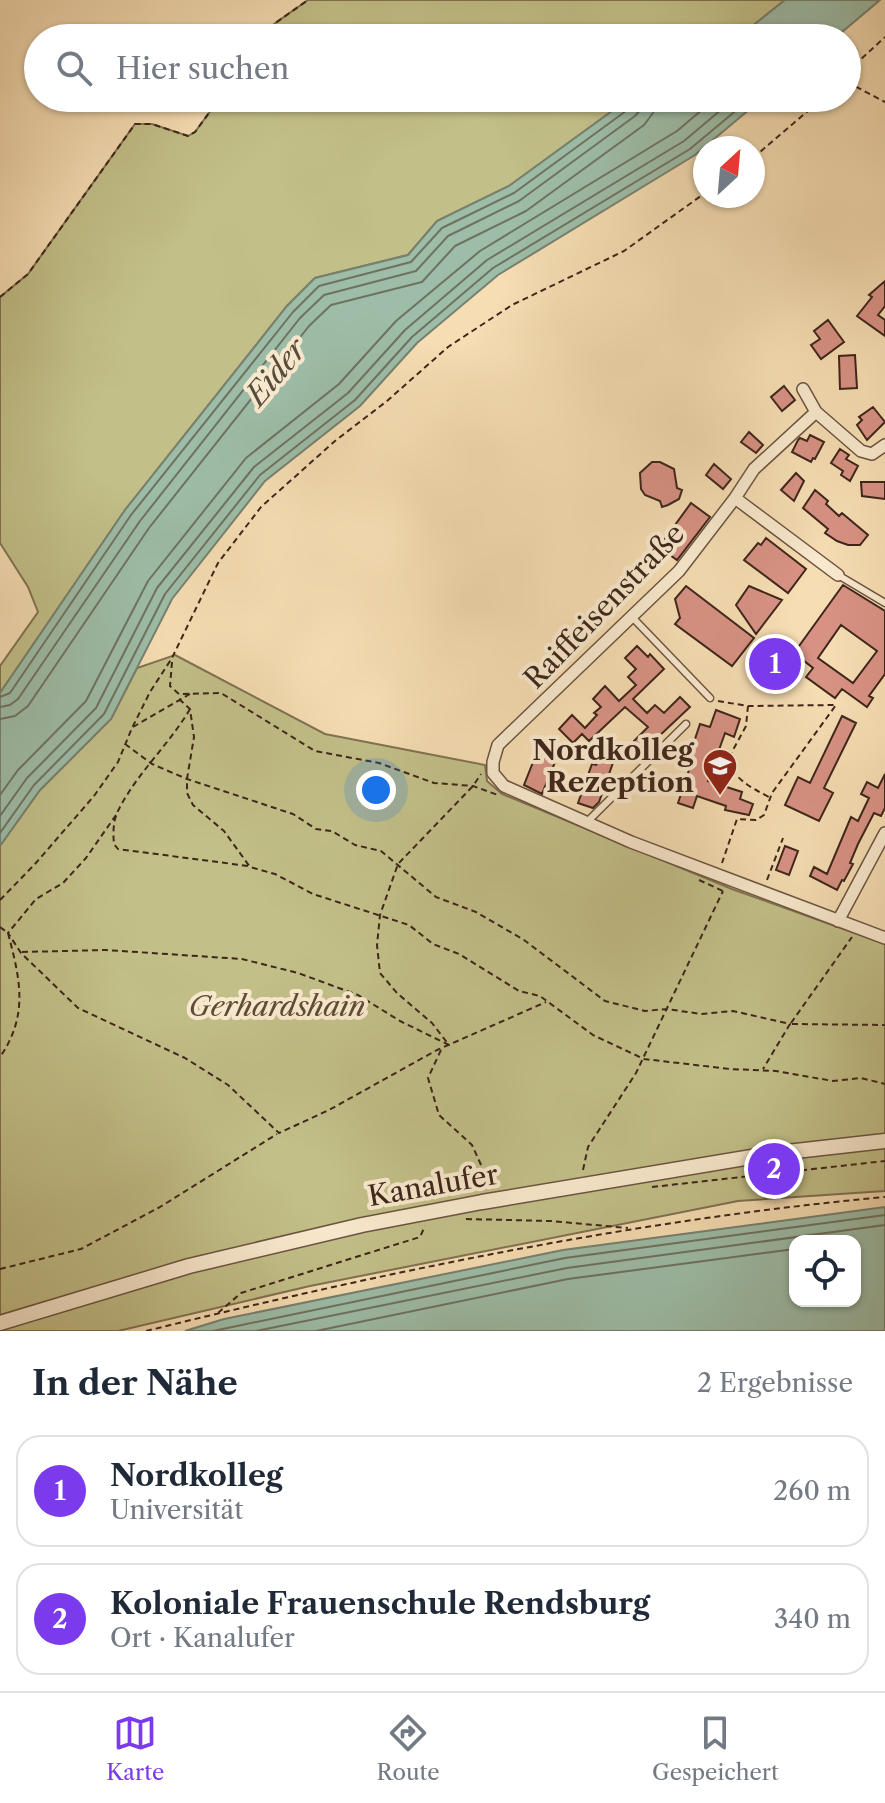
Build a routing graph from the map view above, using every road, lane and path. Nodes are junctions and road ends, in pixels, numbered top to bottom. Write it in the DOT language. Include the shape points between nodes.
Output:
graph roads {
  1 [pos="308,0"];
  2 [pos="274,24"];
  3 [pos="885,37"];
  4 [pos="861,59"];
  5 [pos="861,89"];
  6 [pos="885,102"];
  7 [pos="210,112"];
  8 [pos="807,112"];
  9 [pos="765,148"];
  10 [pos="693,202"];
  11 [pos="0,297"];
  12 [pos="803,389"];
  13 [pos="816,412"];
  14 [pos="885,445"];
  15 [pos="735,498"];
  16 [pos="838,575"];
  17 [pos="885,603"];
  18 [pos="632,617"];
  19 [pos="172,658"];
  20 [pos="193,693"];
  21 [pos="710,698"];
  22 [pos="179,699"];
  23 [pos="748,706"];
  24 [pos="190,709"];
  25 [pos="686,724"];
  26 [pos="132,728"];
  27 [pos="125,744"];
  28 [pos="152,764"];
  29 [pos="493,773"];
  30 [pos="187,779"];
  31 [pos="473,786"];
  32 [pos="499,796"];
  33 [pos="770,797"];
  34 [pos="116,815"];
  35 [pos="586,823"];
  36 [pos="885,833"];
  37 [pos="783,838"];
  38 [pos="398,864"];
  39 [pos="250,867"];
  40 [pos="718,875"];
  41 [pos="694,879"];
  42 [pos="765,885"];
  43 [pos="0,900"];
  44 [pos="380,915"];
  45 [pos="838,921"];
  46 [pos="0,927"];
  47 [pos="859,928"];
  48 [pos="8,933"];
  49 [pos="885,938"];
  50 [pos="21,953"];
  51 [pos="547,1001"];
  52 [pos="667,1009"];
  53 [pos="790,1024"];
  54 [pos="885,1025"];
  55 [pos="449,1045"];
  56 [pos="442,1048"];
  57 [pos="0,1057"];
  58 [pos="644,1059"];
  59 [pos="763,1070"];
  60 [pos="885,1084"];
  61 [pos="279,1133"];
  62 [pos="885,1141"];
  63 [pos="885,1161"];
  64 [pos="580,1186"];
  65 [pos="652,1187"];
  66 [pos="488,1196"];
  67 [pos="885,1197"];
  68 [pos="432,1211"];
  69 [pos="488,1214"];
  70 [pos="633,1229"];
  71 [pos="0,1269"];
  72 [pos="217,1314"];
  73 [pos="0,1323"];
  74 [pos="146,1331"];
  1 -- 2 [label="path"];
  3 -- 4 [label="path"];
  5 -- 6 [label="path"];
  7 -- 11 [label="path" via="188,136 135,124 28,274"];
  8 -- 9 [label="path"];
  10 -- 19 [label="path" via="624,251 512,305 448,347 335,441 261,507 218,563"];
  12 -- 13 [label="street"];
  13 -- 14 [label="street" via="861,451 872,454"];
  13 -- 15 [label="street, Raiffeisenstraße" via="754,469"];
  15 -- 16 [label="street"];
  15 -- 18 [label="street, Raiffeisenstraße" via="679,571"];
  16 -- 17 [label="lane"];
  18 -- 21 [label="lane"];
  18 -- 29 [label="street, Raiffeisenstraße" via="498,745"];
  19 -- 20 [label="path" via="170,686 179,694"];
  19 -- 26 [label="path"];
  20 -- 22 [label="path"];
  20 -- 31 [label="path" via="221,693 315,751 379,763 434,783"];
  21 -- 23 [label="path"];
  22 -- 24 [label="path"];
  22 -- 26 [label="path"];
  23 -- 33 [label="path" via="746,726 727,761 744,784"];
  23 -- 33 [label="path" via="836,705"];
  24 -- 28 [label="path"];
  24 -- 30 [label="path" via="194,737"];
  25 -- 35 [label="lane"];
  26 -- 27 [label="path"];
  27 -- 28 [label="path"];
  27 -- 43 [label="path" via="94,796"];
  28 -- 30 [label="path"];
  28 -- 34 [label="path"];
  29 -- 31 [label="path" via="481,773"];
  29 -- 35 [label="street" via="504,786"];
  30 -- 38 [label="path" via="293,814 316,829 381,851"];
  30 -- 39 [label="path" via="193,805 224,831"];
  31 -- 32 [label="path"];
  31 -- 38 [label="path"];
  33 -- 40 [label="path" via="764,815 737,819"];
  34 -- 39 [label="path" via="118,849"];
  34 -- 48 [label="path" via="86,858 63,883 36,899"];
  35 -- 40 [label="street"];
  36 -- 45 [label="street"];
  37 -- 42 [label="path"];
  38 -- 44 [label="path"];
  38 -- 52 [label="path" via="436,897 476,912 524,940 605,1001 645,1011"];
  39 -- 44 [label="path"];
  40 -- 45 [label="street"];
  41 -- 52 [label="path" via="723,891"];
  44 -- 51 [label="path" via="409,925 433,944"];
  44 -- 55 [label="path" via="380,973"];
  45 -- 47 [label="street"];
  46 -- 48 [label="path"];
  47 -- 49 [label="street"];
  47 -- 53 [label="path"];
  48 -- 50 [label="path"];
  48 -- 57 [label="path" via="22,993"];
  50 -- 55 [label="path" via="106,950 242,959 358,995"];
  50 -- 61 [label="path" via="78,1008 185,1058 228,1085"];
  51 -- 55 [label="path"];
  51 -- 58 [label="path" via="593,1035"];
  52 -- 53 [label="path" via="733,1011"];
  52 -- 58 [label="path"];
  53 -- 54 [label="path"];
  53 -- 59 [label="path"];
  55 -- 56 [label="path"];
  56 -- 61 [label="path"];
  56 -- 66 [label="path" via="428,1078 439,1115 472,1145"];
  58 -- 59 [label="path"];
  58 -- 64 [label="path" via="588,1147"];
  59 -- 60 [label="path"];
  61 -- 71 [label="path" via="81,1249"];
  62 -- 64 [label="street, Kanalufer" via="769,1154"];
  63 -- 65 [label="path"];
  64 -- 68 [label="street, Kanalufer"];
  67 -- 70 [label="path"];
  68 -- 72 [label="path" via="420,1237 241,1293"];
  68 -- 73 [label="street, Kanalufer" via="189,1266"];
  69 -- 70 [label="path" via="457,1219"];
  70 -- 72 [label="path" via="427,1266"];
  72 -- 74 [label="path"];
}
